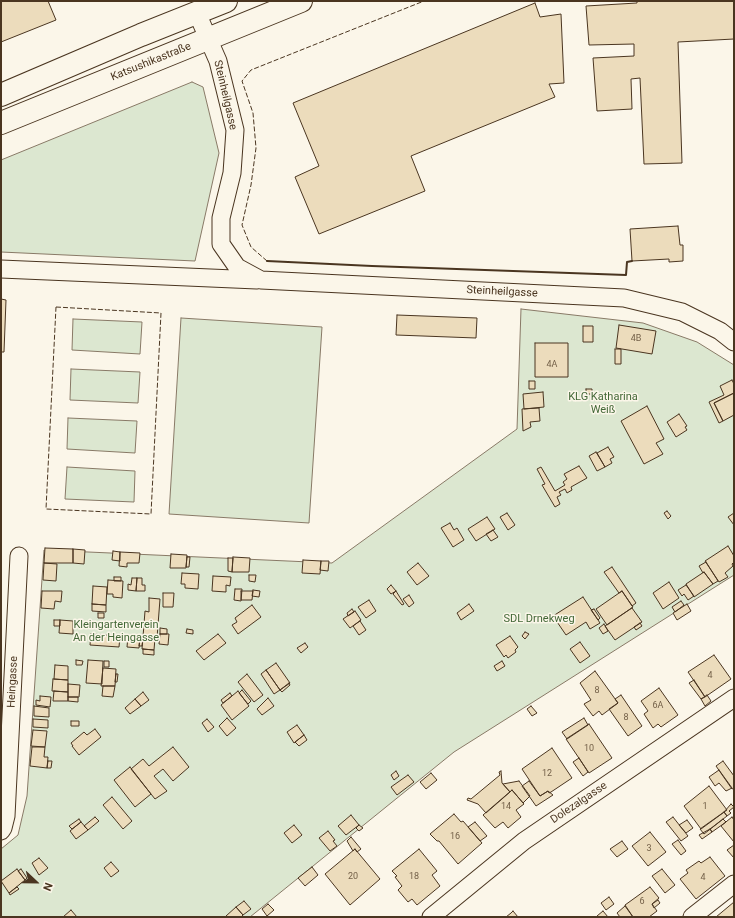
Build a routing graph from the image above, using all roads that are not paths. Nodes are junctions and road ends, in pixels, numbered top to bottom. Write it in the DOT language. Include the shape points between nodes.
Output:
graph roads {
  1 [pos="226,1"];
  2 [pos="301,1"];
  3 [pos="197,13"];
  4 [pos="209,39"];
  5 [pos="1,95"];
  6 [pos="1,123"];
  7 [pos="1,269"];
  8 [pos="261,280"];
  9 [pos="734,342"];
  10 [pos="19,556"];
  11 [pos="734,698"];
  12 [pos="1,831"];
  13 [pos="734,884"];
  14 [pos="431,917"];
  15 [pos="692,917"];
  1 -- 3 [label="main road"];
  2 -- 4 [label="main road, Katsushikastraße"];
  3 -- 4 [label="street, Steinheilgasse"];
  3 -- 5 [label="main road"];
  4 -- 6 [label="main road, Katsushikastraße"];
  4 -- 8 [label="street, Steinheilgasse" via="218,60 235,130 232,173 221,218 221,244 237,266"];
  7 -- 8 [label="street, Steinheilgasse"];
  8 -- 9 [label="street, Steinheilgasse" via="624,298 682,312 720,331"];
  10 -- 12 [label="street, Heingasse" via="6,816"];
  11 -- 14 [label="street, Dolezalgasse" via="524,841"];
  13 -- 15 [label="street"];
}
